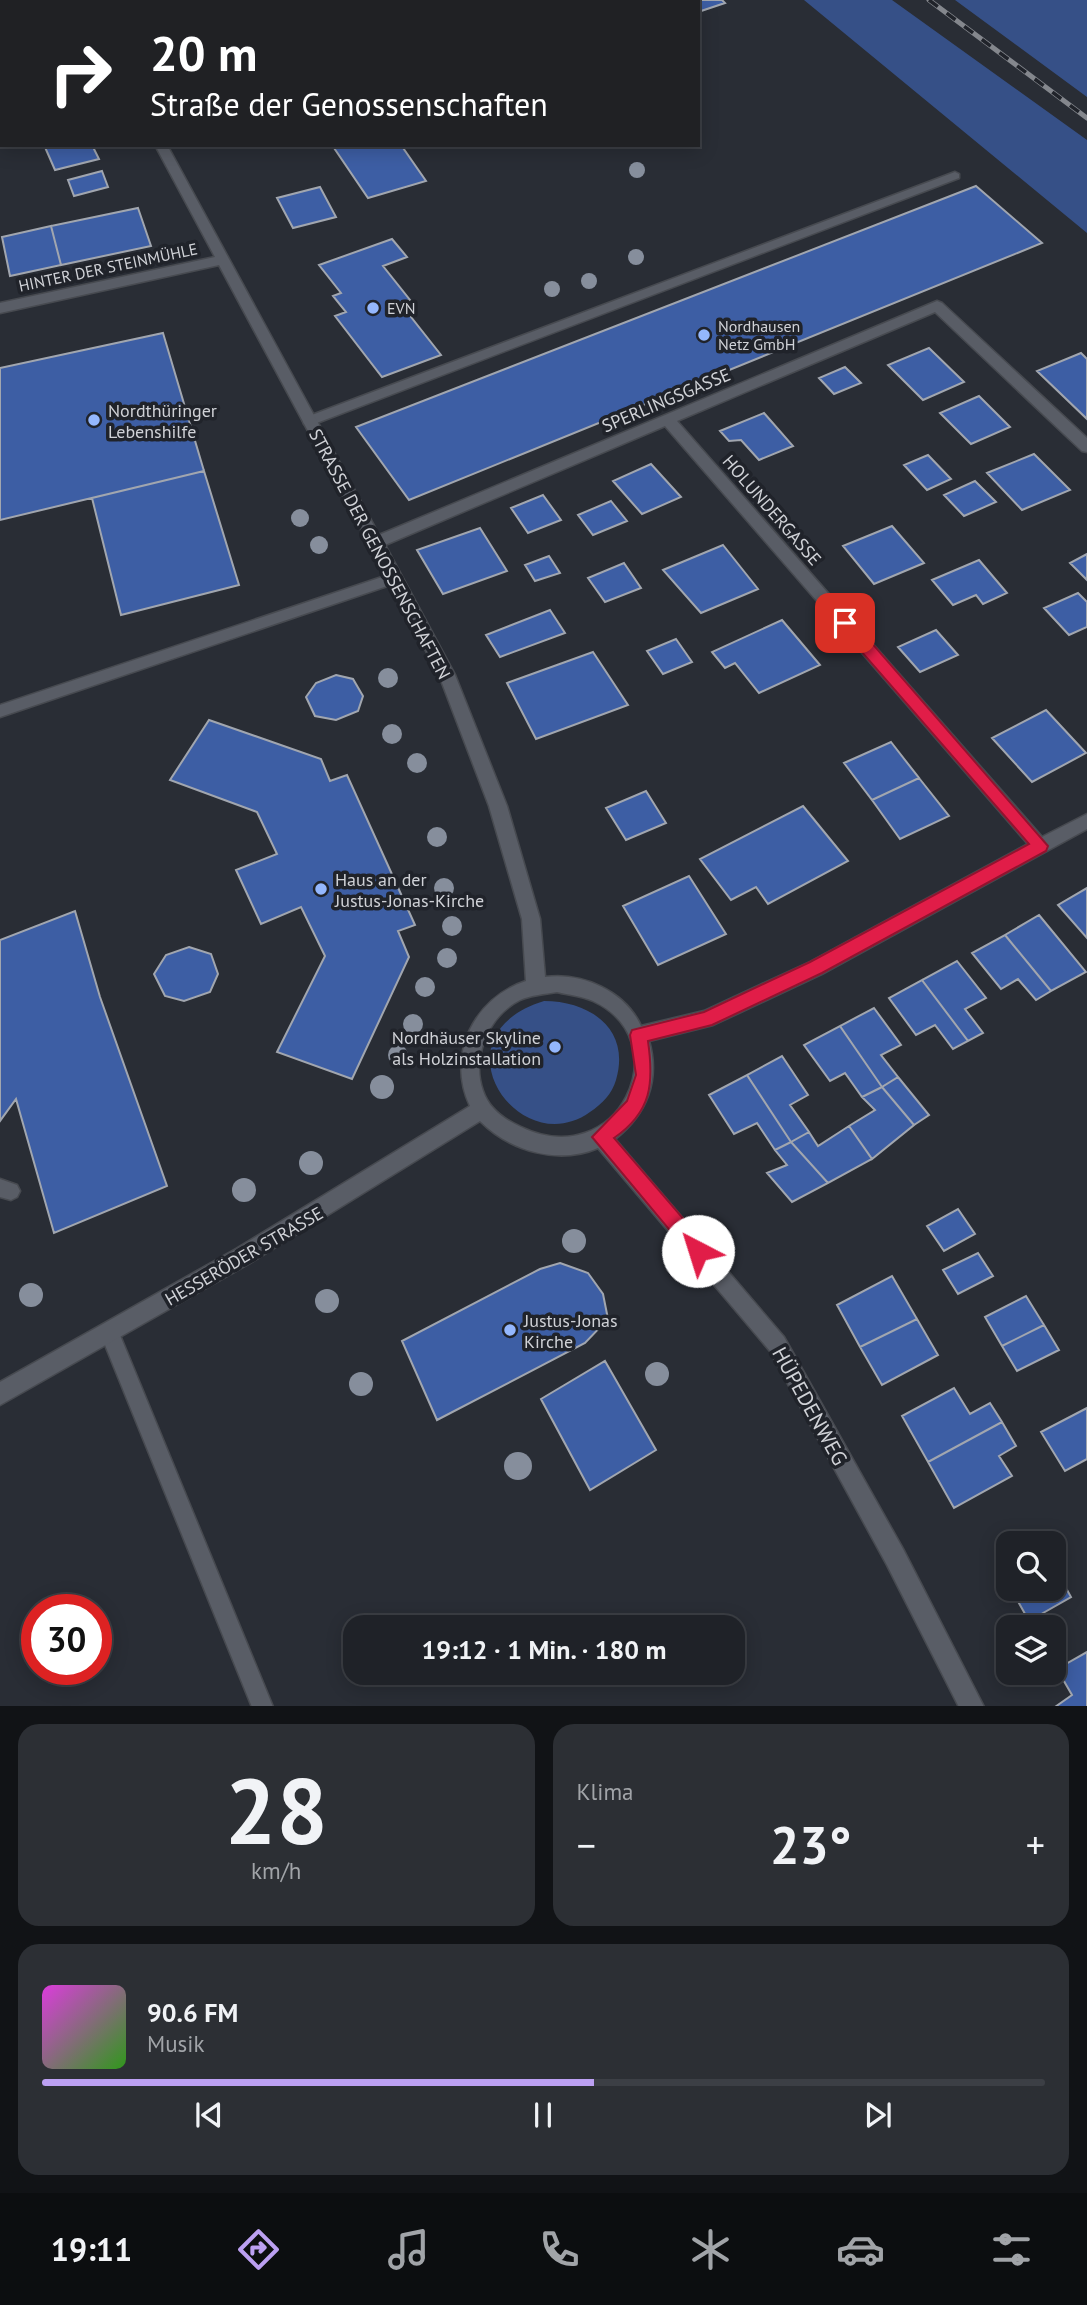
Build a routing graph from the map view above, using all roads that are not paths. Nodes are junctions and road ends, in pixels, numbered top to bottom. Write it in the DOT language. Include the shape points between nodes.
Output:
graph roads {
  1 [pos="162,147"];
  2 [pos="955,176"];
  3 [pos="223,260"];
  4 [pos="0,309"];
  5 [pos="668,420"];
  6 [pos="309,421"];
  7 [pos="1087,447"];
  8 [pos="374,543"];
  9 [pos="394,578"];
  10 [pos="0,711"];
  11 [pos="1087,821"];
  12 [pos="1040,846"];
  13 [pos="537,986"];
  14 [pos="638,1035"];
  15 [pos="482,1109"];
  16 [pos="601,1137"];
  17 [pos="110,1335"];
  18 [pos="0,1394"];
  19 [pos="263,1706"];
  20 [pos="972,1706"];
  1 -- 3 [label="street, STRASSE DER GENOSSENSCHAFTEN"];
  2 -- 6 [label="lane"];
  3 -- 4 [label="street, HINTER DER STEINMÜHLE"];
  3 -- 6 [label="street, STRASSE DER GENOSSENSCHAFTEN"];
  5 -- 7 [label="street, SPERLINGSGASSE" via="937,306"];
  5 -- 8 [label="street, SPERLINGSGASSE"];
  5 -- 12 [label="street, HOLUNDERGASSE"];
  6 -- 8 [label="street, STRASSE DER GENOSSENSCHAFTEN"];
  8 -- 9 [label="street, STRASSE DER GENOSSENSCHAFTEN"];
  9 -- 10 [label="lane"];
  9 -- 13 [label="street, STRASSE DER GENOSSENSCHAFTEN" via="447,675 498,806 531,919"];
  11 -- 12 [label="street"];
  12 -- 14 [label="street" via="816,968 706,1019"];
  13 -- 14 [label="street" via="558,984 593,991 612,1002"];
  13 -- 15 [label="street" via="507,998 479,1027 469,1060 472,1087"];
  14 -- 16 [label="street" via="644,1075 635,1105 620,1124"];
  15 -- 16 [label="street" via="495,1124 535,1145 570,1147"];
  15 -- 17 [label="street, HESSERÖDER STRASSE" via="323,1210"];
  16 -- 20 [label="street, HÜPEDENWEG" via="778,1345"];
  17 -- 18 [label="street, HESSERÖDER STRASSE"];
  17 -- 19 [label="lane"];
}
